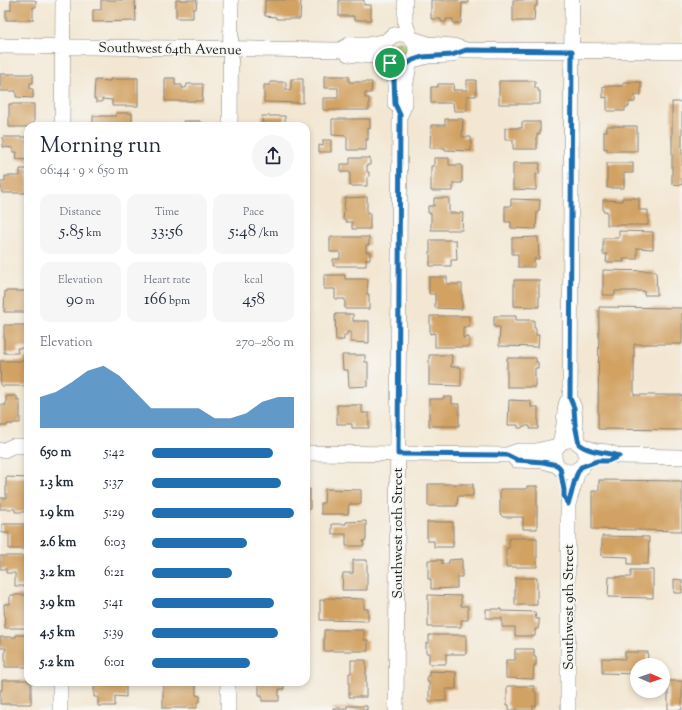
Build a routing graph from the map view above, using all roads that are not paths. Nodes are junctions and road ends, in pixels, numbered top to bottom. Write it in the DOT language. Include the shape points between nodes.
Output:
graph roads {
  1 [pos="63,0"];
  2 [pos="231,0"];
  3 [pos="396,0"];
  4 [pos="405,0"];
  5 [pos="572,0"];
  6 [pos="411,38"];
  7 [pos="389,39"];
  8 [pos="0,46"];
  9 [pos="63,47"];
  10 [pos="231,48"];
  11 [pos="340,50"];
  12 [pos="466,50"];
  13 [pos="572,51"];
  14 [pos="682,52"];
  15 [pos="388,61"];
  16 [pos="411,62"];
  17 [pos="400,115"];
  18 [pos="62,122"];
  19 [pos="230,122"];
  20 [pos="570,398"];
  21 [pos="559,445"];
  22 [pos="581,445"];
  23 [pos="24,446"];
  24 [pos="2,450"];
  25 [pos="310,453"];
  26 [pos="398,454"];
  27 [pos="507,455"];
  28 [pos="24,456"];
  29 [pos="619,456"];
  30 [pos="682,457"];
  31 [pos="558,466"];
  32 [pos="580,468"];
  33 [pos="568,504"];
  34 [pos="60,686"];
  35 [pos="228,686"];
  36 [pos="60,710"];
  37 [pos="228,710"];
  38 [pos="396,710"];
  39 [pos="568,710"];
  1 -- 9 [label="street"];
  2 -- 10 [label="street"];
  3 -- 7 [label="street" via="395,18"];
  4 -- 6 [label="street" via="405,22"];
  5 -- 13 [label="street"];
  6 -- 7 [label="street" via="400,34"];
  6 -- 12 [label="street" via="428,44"];
  6 -- 16 [label="street" via="415,43 416,52"];
  7 -- 11 [label="street, Southwest 64th Avenue" via="367,45 349,45"];
  7 -- 15 [label="street" via="384,50"];
  8 -- 9 [label="street, Southwest 64th Avenue"];
  9 -- 10 [label="street, Southwest 64th Avenue"];
  9 -- 18 [label="street"];
  10 -- 11 [label="street, Southwest 64th Avenue"];
  10 -- 19 [label="street"];
  11 -- 15 [label="street, Southwest 64th Avenue" via="349,55 372,56"];
  12 -- 13 [label="street"];
  12 -- 16 [label="street" via="452,55 428,56"];
  13 -- 14 [label="street"];
  13 -- 20 [label="street"];
  15 -- 16 [label="street" via="400,66"];
  15 -- 17 [label="street, Southwest 10th Street" via="394,80 395,104"];
  16 -- 17 [label="street, Southwest 10th Street" via="405,84 405,104"];
  17 -- 26 [label="street, Southwest 10th Street"];
  20 -- 21 [label="street" via="565,407"];
  20 -- 22 [label="street"];
  21 -- 22 [label="street" via="570,440"];
  21 -- 27 [label="street" via="536,450 518,450"];
  21 -- 31 [label="street" via="554,455"];
  22 -- 29 [label="street"];
  22 -- 32 [label="street" via="585,458"];
  23 -- 24 [label="street"];
  24 -- 28 [label="street" via="12,456"];
  25 -- 26 [label="street"];
  26 -- 27 [label="street"];
  26 -- 38 [label="street, Southwest 10th Street"];
  27 -- 31 [label="street" via="517,460"];
  29 -- 30 [label="street"];
  29 -- 32 [label="street"];
  31 -- 32 [label="street" via="570,472"];
  31 -- 33 [label="street, Southwest 9th Street"];
  32 -- 33 [label="street, Southwest 9th Street"];
  33 -- 39 [label="street, Southwest 9th Street"];
  34 -- 36 [label="street"];
  35 -- 37 [label="street"];
}
